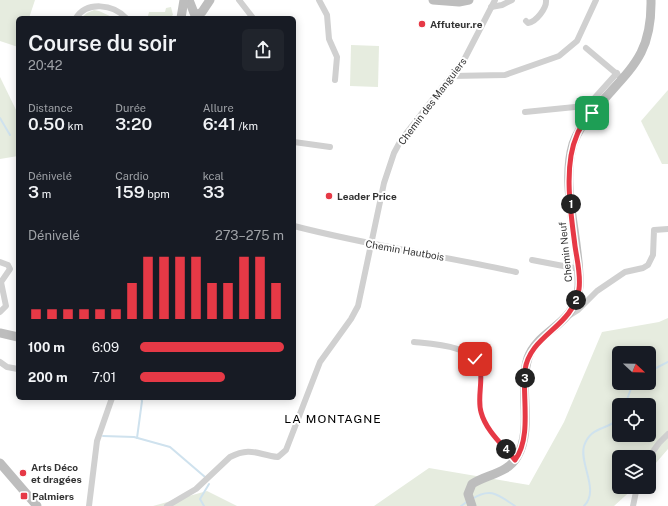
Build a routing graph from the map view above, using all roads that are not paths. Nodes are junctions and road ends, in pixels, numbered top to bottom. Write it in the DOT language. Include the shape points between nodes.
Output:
graph roads {
  1 [pos="184,0"];
  2 [pos="189,0"];
  3 [pos="210,0"];
  4 [pos="239,0"];
  5 [pos="319,0"];
  6 [pos="433,0"];
  7 [pos="469,0"];
  8 [pos="492,0"];
  9 [pos="495,0"];
  10 [pos="512,0"];
  11 [pos="546,0"];
  12 [pos="596,0"];
  13 [pos="651,0"];
  14 [pos="491,7"];
  15 [pos="195,14"];
  16 [pos="78,16"];
  17 [pos="122,16"];
  18 [pos="181,16"];
  19 [pos="251,16"];
  20 [pos="526,21"];
  21 [pos="586,48"];
  22 [pos="452,76"];
  23 [pos="619,76"];
  24 [pos="335,80"];
  25 [pos="526,112"];
  26 [pos="296,142"];
  27 [pos="330,147"];
  28 [pos="296,226"];
  29 [pos="668,230"];
  30 [pos="370,244"];
  31 [pos="532,260"];
  32 [pos="0,262"];
  33 [pos="579,269"];
  34 [pos="516,272"];
  35 [pos="0,312"];
  36 [pos="568,316"];
  37 [pos="0,333"];
  38 [pos="16,337"];
  39 [pos="414,342"];
  40 [pos="0,362"];
  41 [pos="16,368"];
  42 [pos="111,400"];
  43 [pos="668,434"];
  44 [pos="654,450"];
  45 [pos="515,460"];
  46 [pos="0,463"];
  47 [pos="636,494"];
  48 [pos="37,506"];
  49 [pos="89,506"];
  50 [pos="167,506"];
  51 [pos="472,506"];
  52 [pos="634,506"];
  1 -- 18 [label="street"];
  2 -- 15 [label="street"];
  3 -- 15 [label="street" via="202,12"];
  4 -- 19 [label="street"];
  5 -- 24 [label="street" via="327,15 329,39 337,57"];
  6 -- 7 [label="street"];
  8 -- 14 [label="street, Chemin des Manguiers"];
  9 -- 14 [label="street, Chemin des Manguiers"];
  10 -- 14 [label="street"];
  11 -- 20 [label="street" via="546,6 533,22"];
  12 -- 22 [label="street" via="577,41 559,56 505,75"];
  13 -- 23 [label="street, Chemin Neuf" via="651,19 644,48 639,58"];
  14 -- 22 [label="street, Chemin des Manguiers" via="475,40"];
  15 -- 18 [label="street" via="188,9"];
  16 -- 17 [label="street" via="85,8 92,6 112,10"];
  21 -- 23 [label="street"];
  22 -- 30 [label="street, Chemin des Manguiers" via="401,140 394,153 384,183"];
  23 -- 25 [label="street" via="585,106"];
  23 -- 33 [label="street, Chemin Neuf" via="581,126 572,150 572,214"];
  26 -- 27 [label="street"];
  28 -- 30 [label="street, Chemin Hautbois"];
  29 -- 36 [label="street" via="654,230 653,255 648,266 625,272 597,291"];
  30 -- 34 [label="street, Chemin Hautbois"];
  30 -- 50 [label="street, Chemin des Manguiers" via="358,306 320,362 286,450 278,457 250,450 237,453 196,489"];
  31 -- 33 [label="street"];
  32 -- 35 [label="street" via="8,265 10,269 2,282 6,306"];
  33 -- 36 [label="street, Chemin Neuf" via="579,288"];
  36 -- 45 [label="street, Chemin Neuf" via="528,357 523,439"];
  37 -- 38 [label="street"];
  39 -- 45 [label="street" via="446,346 475,359 481,370 481,412 490,430"];
  40 -- 41 [label="street" via="7,367"];
  42 -- 49 [label="street" via="97,441"];
  43 -- 44 [label="street"];
  45 -- 51 [label="street" via="501,471 472,484 468,494"];
  46 -- 48 [label="street"];
  47 -- 52 [label="street"];
}
